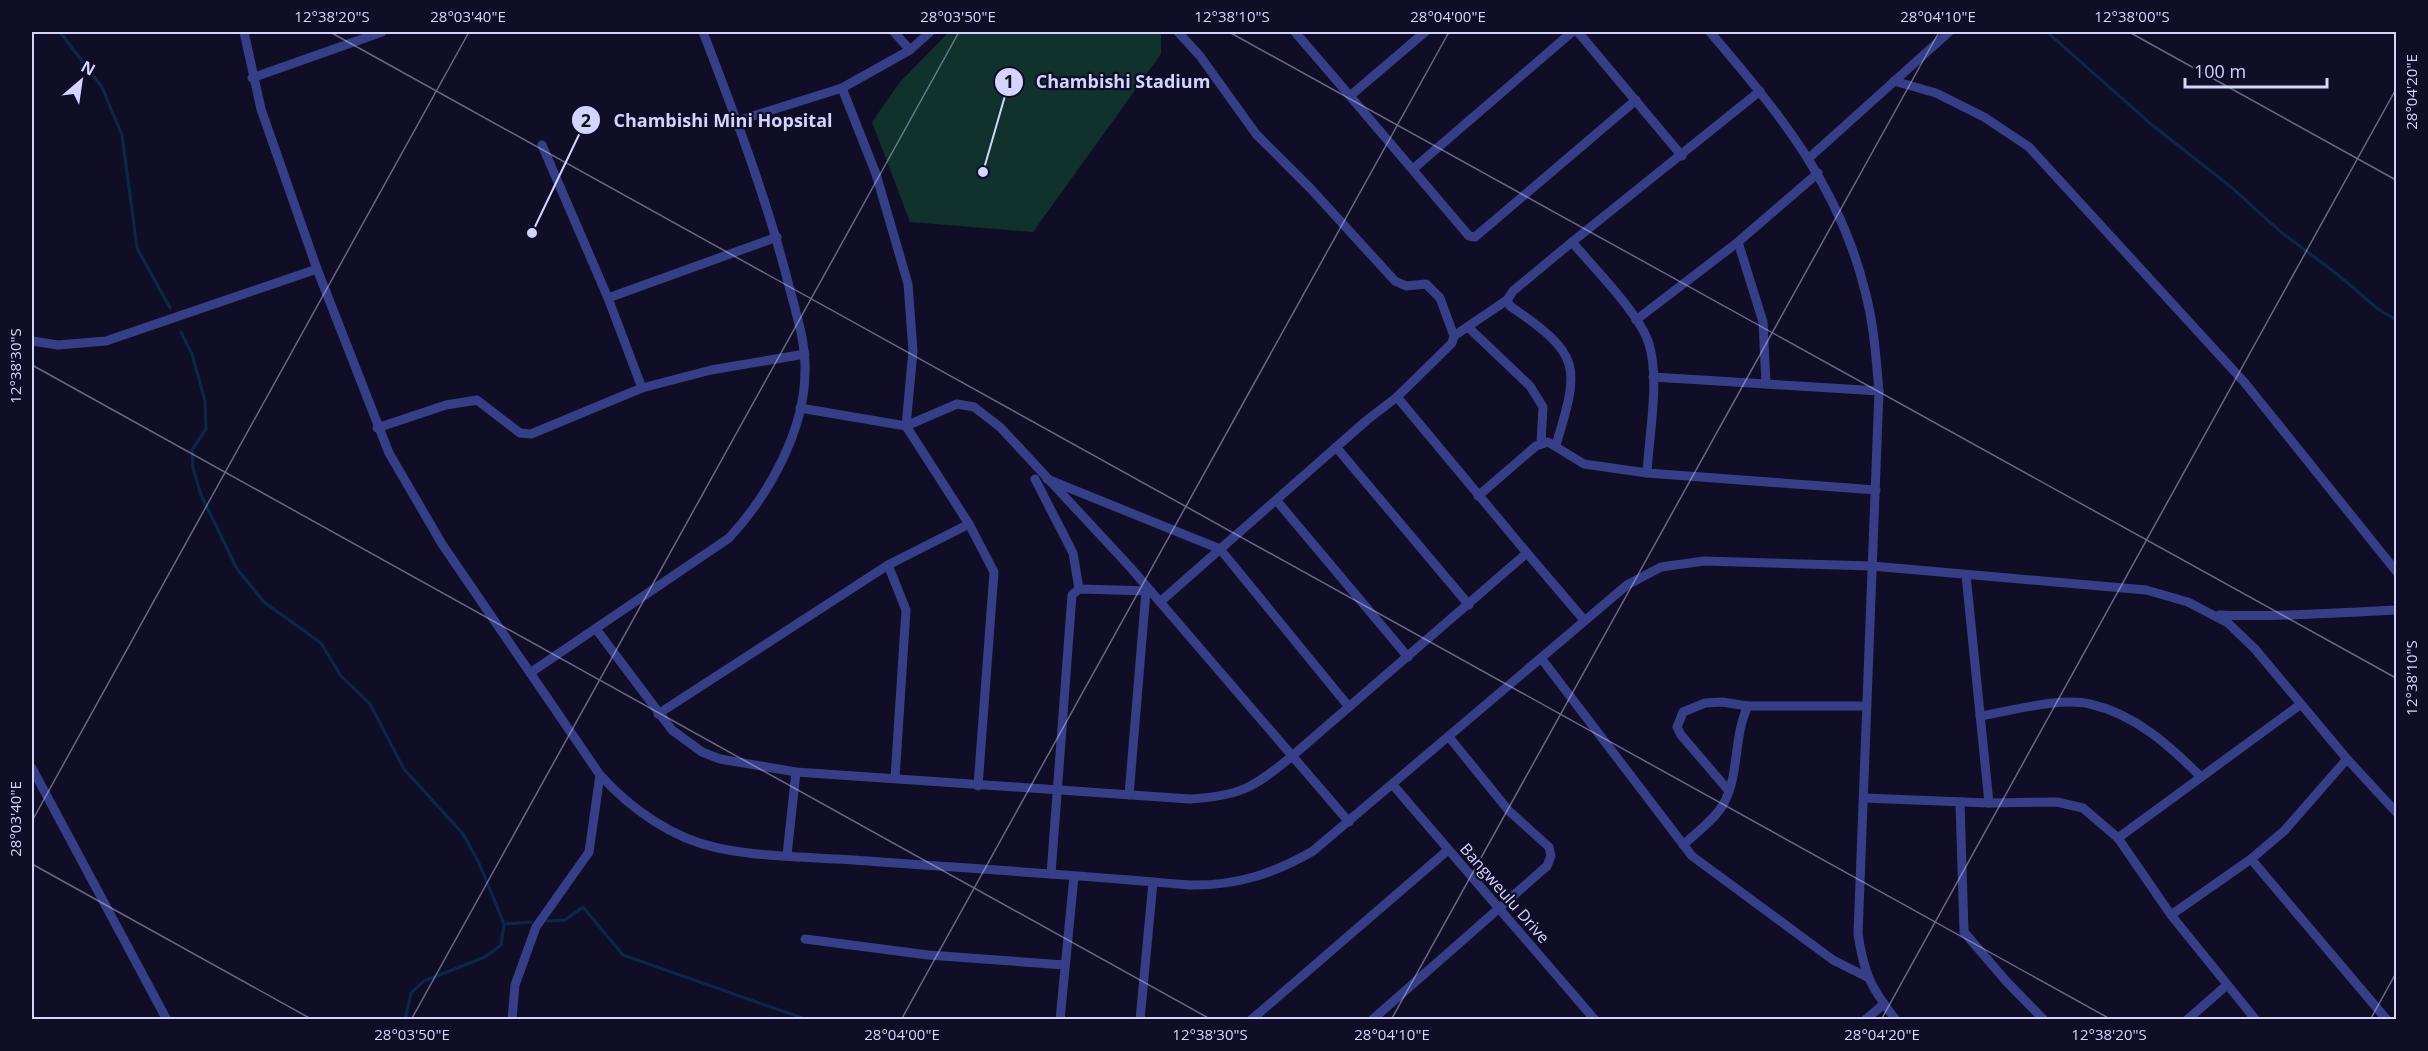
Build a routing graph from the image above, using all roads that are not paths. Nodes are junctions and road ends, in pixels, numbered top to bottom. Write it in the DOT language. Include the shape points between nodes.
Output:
graph roads {
  1 [pos="244,32"];
  2 [pos="382,32"];
  3 [pos="703,32"];
  4 [pos="894,32"];
  5 [pos="930,32"];
  6 [pos="1178,32"];
  7 [pos="1295,32"];
  8 [pos="1425,32"];
  9 [pos="1572,32"];
  10 [pos="1578,32"];
  11 [pos="1710,32"];
  12 [pos="1949,32"];
  13 [pos="910,50"];
  14 [pos="252,78"];
  15 [pos="1894,81"];
  16 [pos="842,88"];
  17 [pos="1760,91"];
  18 [pos="1350,96"];
  19 [pos="1636,100"];
  20 [pos="737,121"];
  21 [pos="542,145"];
  22 [pos="1682,156"];
  23 [pos="1809,158"];
  24 [pos="1413,169"];
  25 [pos="1818,173"];
  26 [pos="777,237"];
  27 [pos="1572,242"];
  28 [pos="1738,242"];
  29 [pos="317,269"];
  30 [pos="608,298"];
  31 [pos="1507,300"];
  32 [pos="1636,320"];
  33 [pos="1468,327"];
  34 [pos="1454,336"];
  35 [pos="32,341"];
  36 [pos="805,354"];
  37 [pos="1653,377"];
  38 [pos="1766,384"];
  39 [pos="642,388"];
  40 [pos="1879,391"];
  41 [pos="1397,397"];
  42 [pos="800,408"];
  43 [pos="906,426"];
  44 [pos="377,428"];
  45 [pos="1541,443"];
  46 [pos="1556,445"];
  47 [pos="1336,447"];
  48 [pos="1647,473"];
  49 [pos="1040,479"];
  50 [pos="1876,490"];
  51 [pos="1478,496"];
  52 [pos="1276,501"];
  53 [pos="969,524"];
  54 [pos="1221,549"];
  55 [pos="1527,553"];
  56 [pos="888,565"];
  57 [pos="1872,566"];
  58 [pos="2397,571"];
  59 [pos="1966,575"];
  60 [pos="1079,589"];
  61 [pos="1148,591"];
  62 [pos="1160,603"];
  63 [pos="1469,605"];
  64 [pos="2397,610"];
  65 [pos="2217,615"];
  66 [pos="1584,620"];
  67 [pos="596,629"];
  68 [pos="1408,657"];
  69 [pos="1541,658"];
  70 [pos="530,673"];
  71 [pos="2301,704"];
  72 [pos="1748,706"];
  73 [pos="1866,706"];
  74 [pos="1349,707"];
  75 [pos="658,714"];
  76 [pos="1980,716"];
  77 [pos="1449,737"];
  78 [pos="1291,757"];
  79 [pos="2347,759"];
  80 [pos="32,768"];
  81 [pos="796,772"];
  82 [pos="600,775"];
  83 [pos="2201,777"];
  84 [pos="895,778"];
  85 [pos="1393,785"];
  86 [pos="978,786"];
  87 [pos="1728,791"];
  88 [pos="1056,792"];
  89 [pos="1129,795"];
  90 [pos="1864,798"];
  91 [pos="1960,802"];
  92 [pos="1989,803"];
  93 [pos="2397,812"];
  94 [pos="1349,822"];
  95 [pos="2118,838"];
  96 [pos="1683,845"];
  97 [pos="1448,850"];
  98 [pos="787,855"];
  99 [pos="2251,859"];
  100 [pos="1051,874"];
  101 [pos="1074,876"];
  102 [pos="1153,882"];
  103 [pos="1498,907"];
  104 [pos="2171,915"];
  105 [pos="805,939"];
  106 [pos="1065,965"];
  107 [pos="1867,977"];
  108 [pos="2227,985"];
  109 [pos="1884,1004"];
  110 [pos="166,1020"];
  111 [pos="512,1020"];
  112 [pos="1060,1020"];
  113 [pos="1140,1020"];
  114 [pos="1251,1020"];
  115 [pos="1372,1020"];
  116 [pos="1595,1020"];
  117 [pos="1865,1020"];
  118 [pos="1896,1020"];
  119 [pos="2044,1020"];
  120 [pos="2187,1020"];
  121 [pos="2256,1020"];
  122 [pos="2387,1020"];
  1 -- 14 [label="street"];
  2 -- 14 [label="street"];
  3 -- 20 [label="street"];
  4 -- 13 [label="street"];
  5 -- 13 [label="street"];
  6 -- 34 [label="street" via="1262,141 1395,281 1406,286 1426,284 1434,290"];
  7 -- 18 [label="street"];
  8 -- 18 [label="street"];
  9 -- 24 [label="street"];
  10 -- 19 [label="street"];
  11 -- 17 [label="street"];
  12 -- 15 [label="street"];
  13 -- 16 [label="street"];
  14 -- 29 [label="street"];
  15 -- 23 [label="street"];
  15 -- 58 [label="street" via="1936,93 1984,117 2029,147 2245,383"];
  16 -- 20 [label="street"];
  16 -- 43 [label="street" via="876,174 908,284 913,351"];
  17 -- 22 [label="street"];
  17 -- 23 [label="street"];
  18 -- 24 [label="street"];
  19 -- 22 [label="street"];
  19 -- 24 [label="street" via="1475,237 1469,236"];
  20 -- 26 [label="street"];
  21 -- 30 [label="street"];
  22 -- 27 [label="street"];
  23 -- 25 [label="street"];
  25 -- 28 [label="street"];
  25 -- 40 [label="street" via="1837,210 1865,289"];
  26 -- 30 [label="street"];
  26 -- 36 [label="street"];
  27 -- 31 [label="street"];
  27 -- 32 [label="street"];
  28 -- 32 [label="street"];
  28 -- 38 [label="street" via="1763,322"];
  29 -- 35 [label="street" via="106,341 58,345"];
  29 -- 44 [label="street"];
  30 -- 39 [label="street"];
  31 -- 33 [label="street"];
  31 -- 46 [label="street" via="1548,334 1572,368 1570,397"];
  32 -- 37 [label="street" via="1649,343"];
  33 -- 34 [label="street"];
  33 -- 45 [label="street" via="1530,386 1544,407"];
  34 -- 41 [label="street" via="1452,343"];
  36 -- 39 [label="street" via="711,370"];
  36 -- 42 [label="street"];
  37 -- 38 [label="street"];
  37 -- 48 [label="street"];
  38 -- 40 [label="street"];
  39 -- 44 [label="street" via="531,434 520,433 477,400 446,405"];
  40 -- 50 [label="street"];
  41 -- 47 [label="street"];
  41 -- 51 [label="street"];
  42 -- 43 [label="street"];
  42 -- 67 [label="street" via="774,473 740,525 716,548"];
  43 -- 49 [label="street" via="957,404 974,407 1000,427"];
  43 -- 53 [label="street"];
  44 -- 70 [label="street" via="419,509"];
  45 -- 46 [label="street"];
  45 -- 51 [label="street"];
  46 -- 48 [label="street" via="1584,464"];
  47 -- 52 [label="street"];
  47 -- 63 [label="street"];
  48 -- 50 [label="street"];
  49 -- 54 [label="street"];
  49 -- 60 [label="street" via="1073,553"];
  49 -- 61 [label="street"];
  50 -- 57 [label="street"];
  51 -- 55 [label="street"];
  52 -- 54 [label="street"];
  52 -- 68 [label="street"];
  53 -- 56 [label="street"];
  53 -- 86 [label="street" via="994,572"];
  54 -- 62 [label="street"];
  54 -- 74 [label="street"];
  55 -- 63 [label="street"];
  55 -- 66 [label="street"];
  56 -- 75 [label="street"];
  56 -- 84 [label="street" via="906,610"];
  57 -- 59 [label="street"];
  57 -- 66 [label="street" via="1681,562 1643,575"];
  57 -- 73 [label="street"];
  59 -- 65 [label="street" via="2146,590"];
  59 -- 76 [label="street"];
  60 -- 61 [label="street"];
  60 -- 88 [label="street" via="1072,595"];
  61 -- 62 [label="street"];
  61 -- 89 [label="street"];
  62 -- 78 [label="street"];
  63 -- 68 [label="street"];
  64 -- 65 [label="street" via="2291,617"];
  65 -- 71 [label="street" via="2255,649"];
  66 -- 69 [label="street"];
  67 -- 70 [label="street"];
  67 -- 75 [label="street"];
  68 -- 74 [label="street"];
  69 -- 77 [label="street"];
  69 -- 96 [label="street"];
  70 -- 82 [label="street"];
  71 -- 79 [label="street"];
  71 -- 83 [label="street"];
  72 -- 73 [label="street"];
  72 -- 87 [label="street" via="1740,724"];
  72 -- 87 [label="street" via="1705,703 1683,712 1679,718 1677,727 1681,735"];
  73 -- 90 [label="street"];
  74 -- 78 [label="street"];
  75 -- 81 [label="street" via="702,752"];
  76 -- 83 [label="street" via="2063,703 2089,703 2116,713 2165,741"];
  76 -- 92 [label="street"];
  77 -- 85 [label="street"];
  77 -- 103 [label="street" via="1509,811 1549,847 1547,866"];
  78 -- 89 [label="street" via="1256,784 1227,796 1190,799"];
  78 -- 94 [label="street"];
  79 -- 93 [label="street"];
  79 -- 99 [label="street" via="2292,824"];
  80 -- 110 [label="street"];
  81 -- 84 [label="street"];
  81 -- 98 [label="street"];
  82 -- 98 [label="street" via="638,810 674,832 718,848"];
  82 -- 111 [label="street" via="589,852 536,927 515,985"];
  83 -- 95 [label="street"];
  84 -- 86 [label="street"];
  85 -- 94 [label="street"];
  85 -- 97 [label="street, Bangweulu Drive"];
  86 -- 88 [label="street"];
  87 -- 96 [label="street" via="1719,811"];
  88 -- 89 [label="street"];
  88 -- 100 [label="street"];
  90 -- 91 [label="street"];
  90 -- 107 [label="street" via="1858,934"];
  91 -- 92 [label="street"];
  91 -- 119 [label="street" via="1964,932"];
  92 -- 95 [label="street" via="2071,803 2083,808"];
  94 -- 102 [label="street" via="1313,851 1253,879 1212,886"];
  95 -- 104 [label="street"];
  96 -- 107 [label="street" via="1713,874 1823,953"];
  97 -- 103 [label="street, Bangweulu Drive"];
  97 -- 114 [label="street"];
  98 -- 100 [label="street"];
  99 -- 104 [label="street"];
  99 -- 122 [label="street"];
  100 -- 101 [label="street"];
  101 -- 102 [label="street"];
  101 -- 106 [label="street"];
  102 -- 113 [label="street"];
  103 -- 115 [label="street"];
  103 -- 116 [label="street, Bangweulu Drive"];
  104 -- 108 [label="street"];
  105 -- 106 [label="street" via="928,955"];
  106 -- 112 [label="street"];
  107 -- 109 [label="street"];
  108 -- 120 [label="street"];
  108 -- 121 [label="street"];
  109 -- 117 [label="street"];
  109 -- 118 [label="street"];
}
